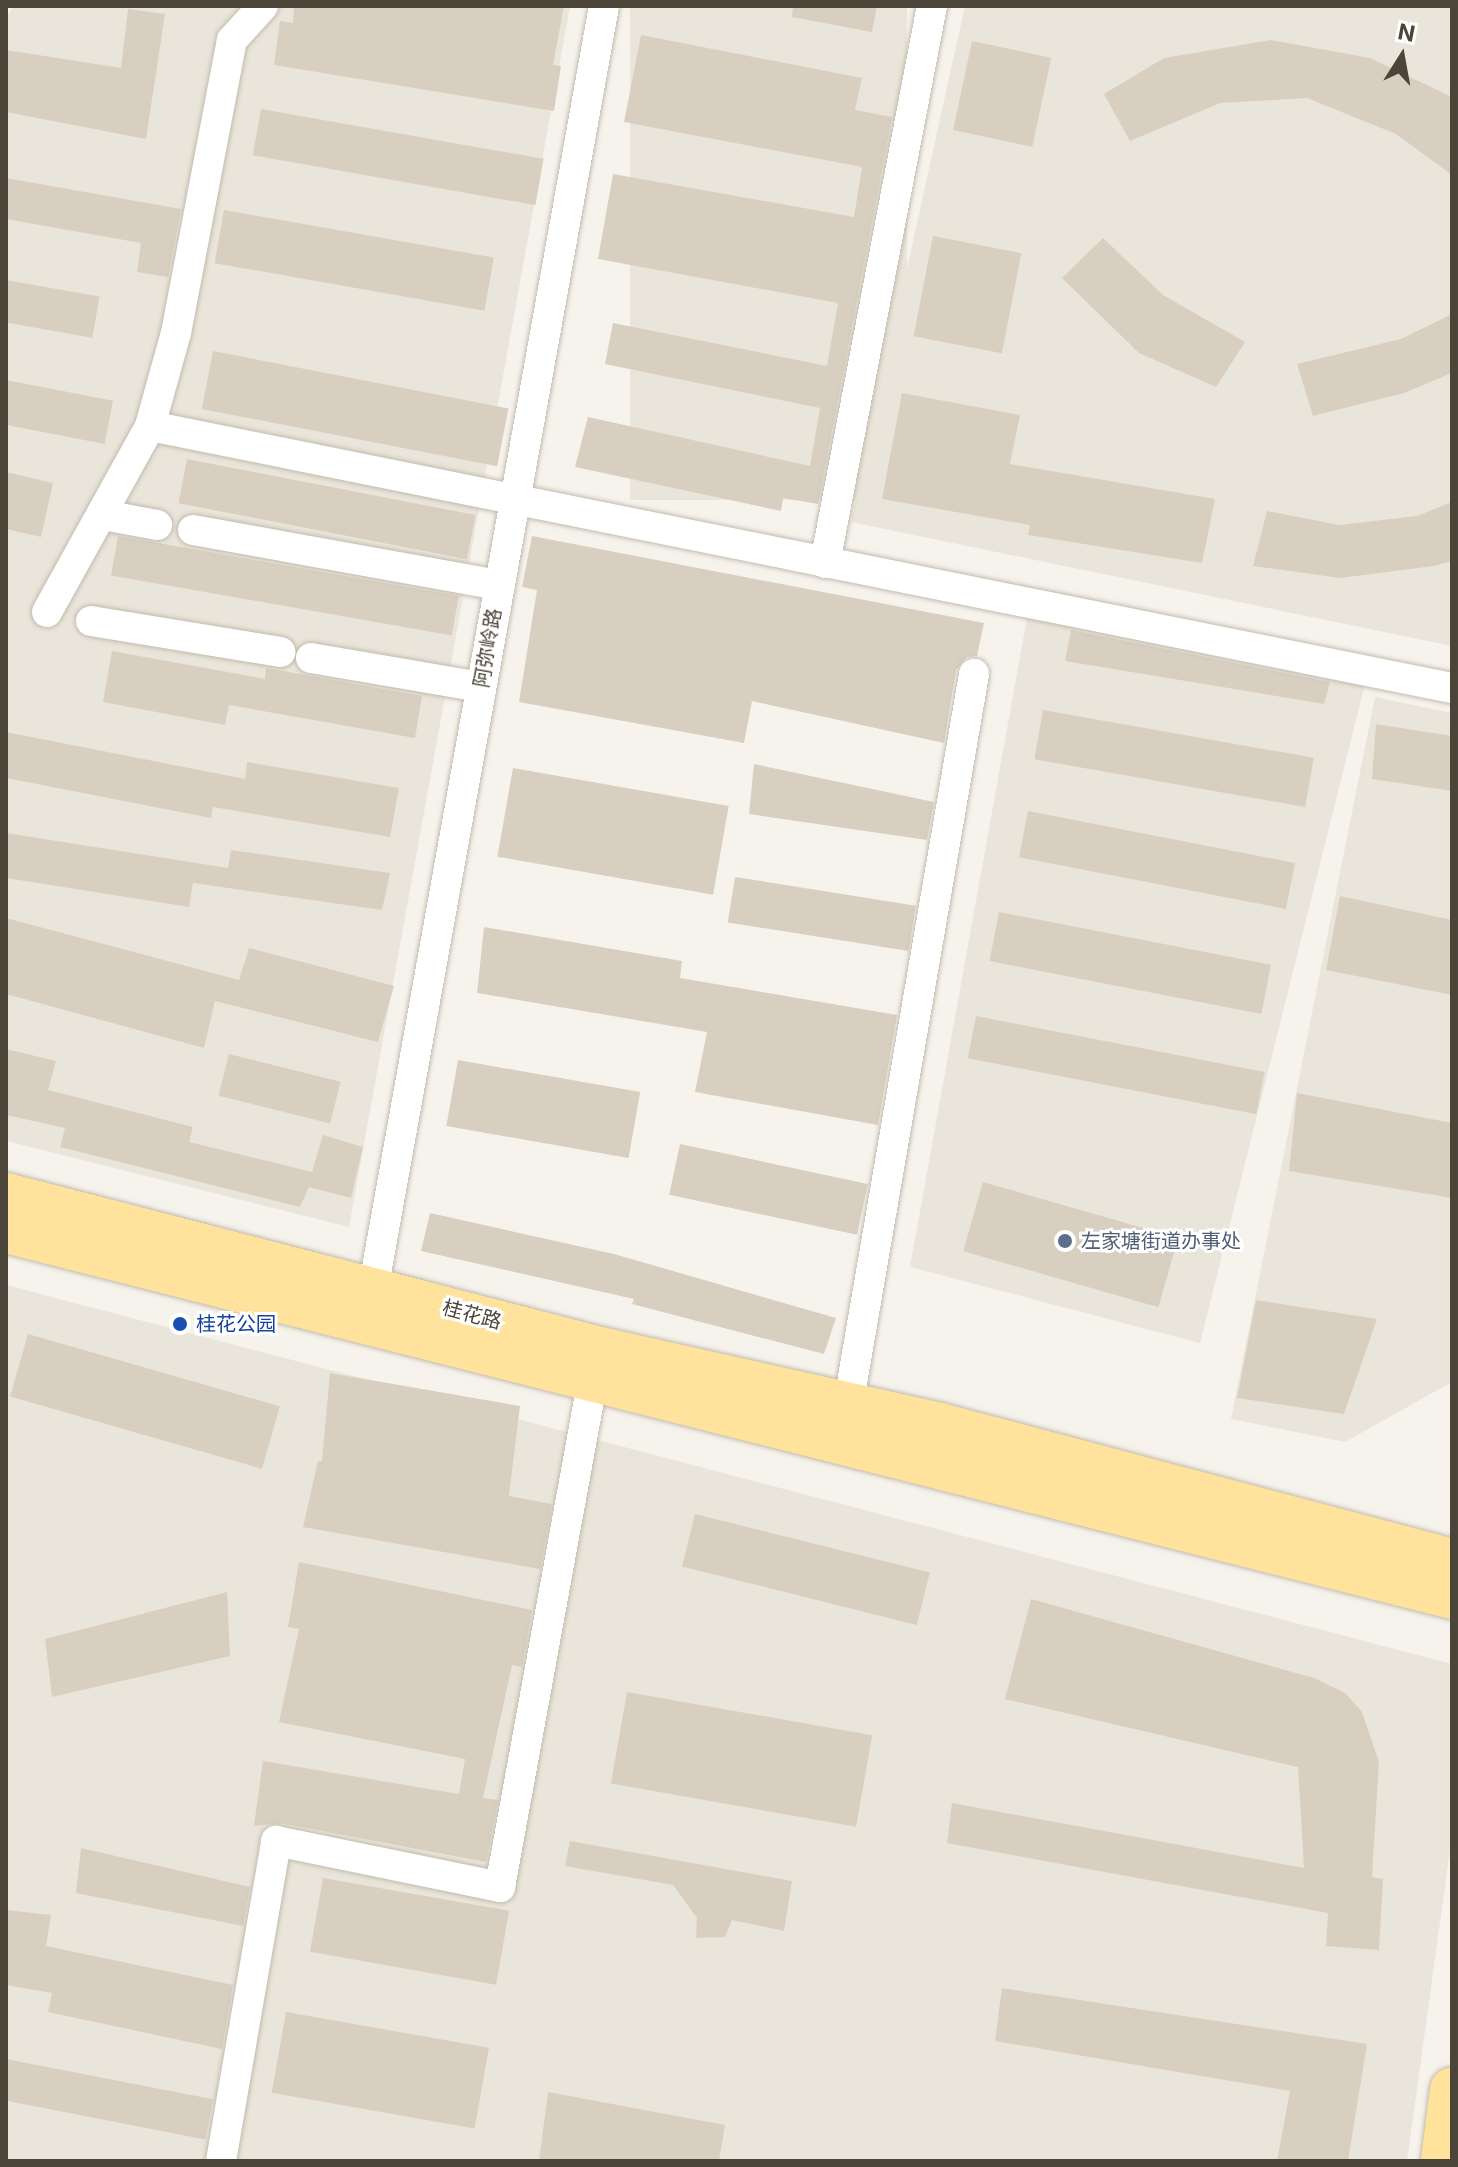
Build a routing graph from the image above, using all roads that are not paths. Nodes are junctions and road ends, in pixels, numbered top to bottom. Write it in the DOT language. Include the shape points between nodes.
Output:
graph roads {
  1 [pos="263,6"];
  2 [pos="604,6"];
  3 [pos="932,6"];
  4 [pos="150,426"];
  5 [pos="515,500"];
  6 [pos="103,515"];
  7 [pos="157,525"];
  8 [pos="193,530"];
  9 [pos="825,563"];
  10 [pos="500,585"];
  11 [pos="47,612"];
  12 [pos="91,621"];
  13 [pos="280,652"];
  14 [pos="311,658"];
  15 [pos="974,674"];
  16 [pos="481,687"];
  17 [pos="1452,688"];
  18 [pos="6,1195"];
  19 [pos="6,1231"];
  20 [pos="373,1290"];
  21 [pos="596,1365"];
  22 [pos="845,1424"];
  23 [pos="1452,1540"];
  24 [pos="1452,1561"];
  25 [pos="1452,1597"];
  26 [pos="1452,1618"];
  27 [pos="1452,2090"];
  28 [pos="221,2161"];
  29 [pos="1443,2161"];
  1 -- 4 [label="street" via="232,40 176,333"];
  2 -- 5 [label="street, 阿弥岭路"];
  3 -- 9 [label="street"];
  4 -- 5 [label="street"];
  4 -- 6 [label="street"];
  5 -- 9 [label="street"];
  5 -- 10 [label="street, 阿弥岭路"];
  6 -- 7 [label="street"];
  6 -- 11 [label="street"];
  8 -- 10 [label="street"];
  9 -- 17 [label="street"];
  10 -- 16 [label="street, 阿弥岭路"];
  12 -- 13 [label="street"];
  14 -- 16 [label="street"];
  15 -- 22 [label="street"];
  16 -- 20 [label="street, 阿弥岭路"];
  18 -- 20 [label="main road, 桂花路"];
  19 -- 21 [label="main road, 桂花路"];
  20 -- 21 [label="main road, 桂花路"];
  21 -- 22 [label="main road, 桂花路"];
  21 -- 28 [label="street" via="500,1887 276,1841"];
  22 -- 23 [label="main road" via="930,1408"];
  22 -- 24 [label="main road, 桂花路" via="940,1425"];
  22 -- 25 [label="main road" via="939,1468"];
  22 -- 26 [label="main road" via="913,1480"];
  27 -- 29 [label="main road"];
}
